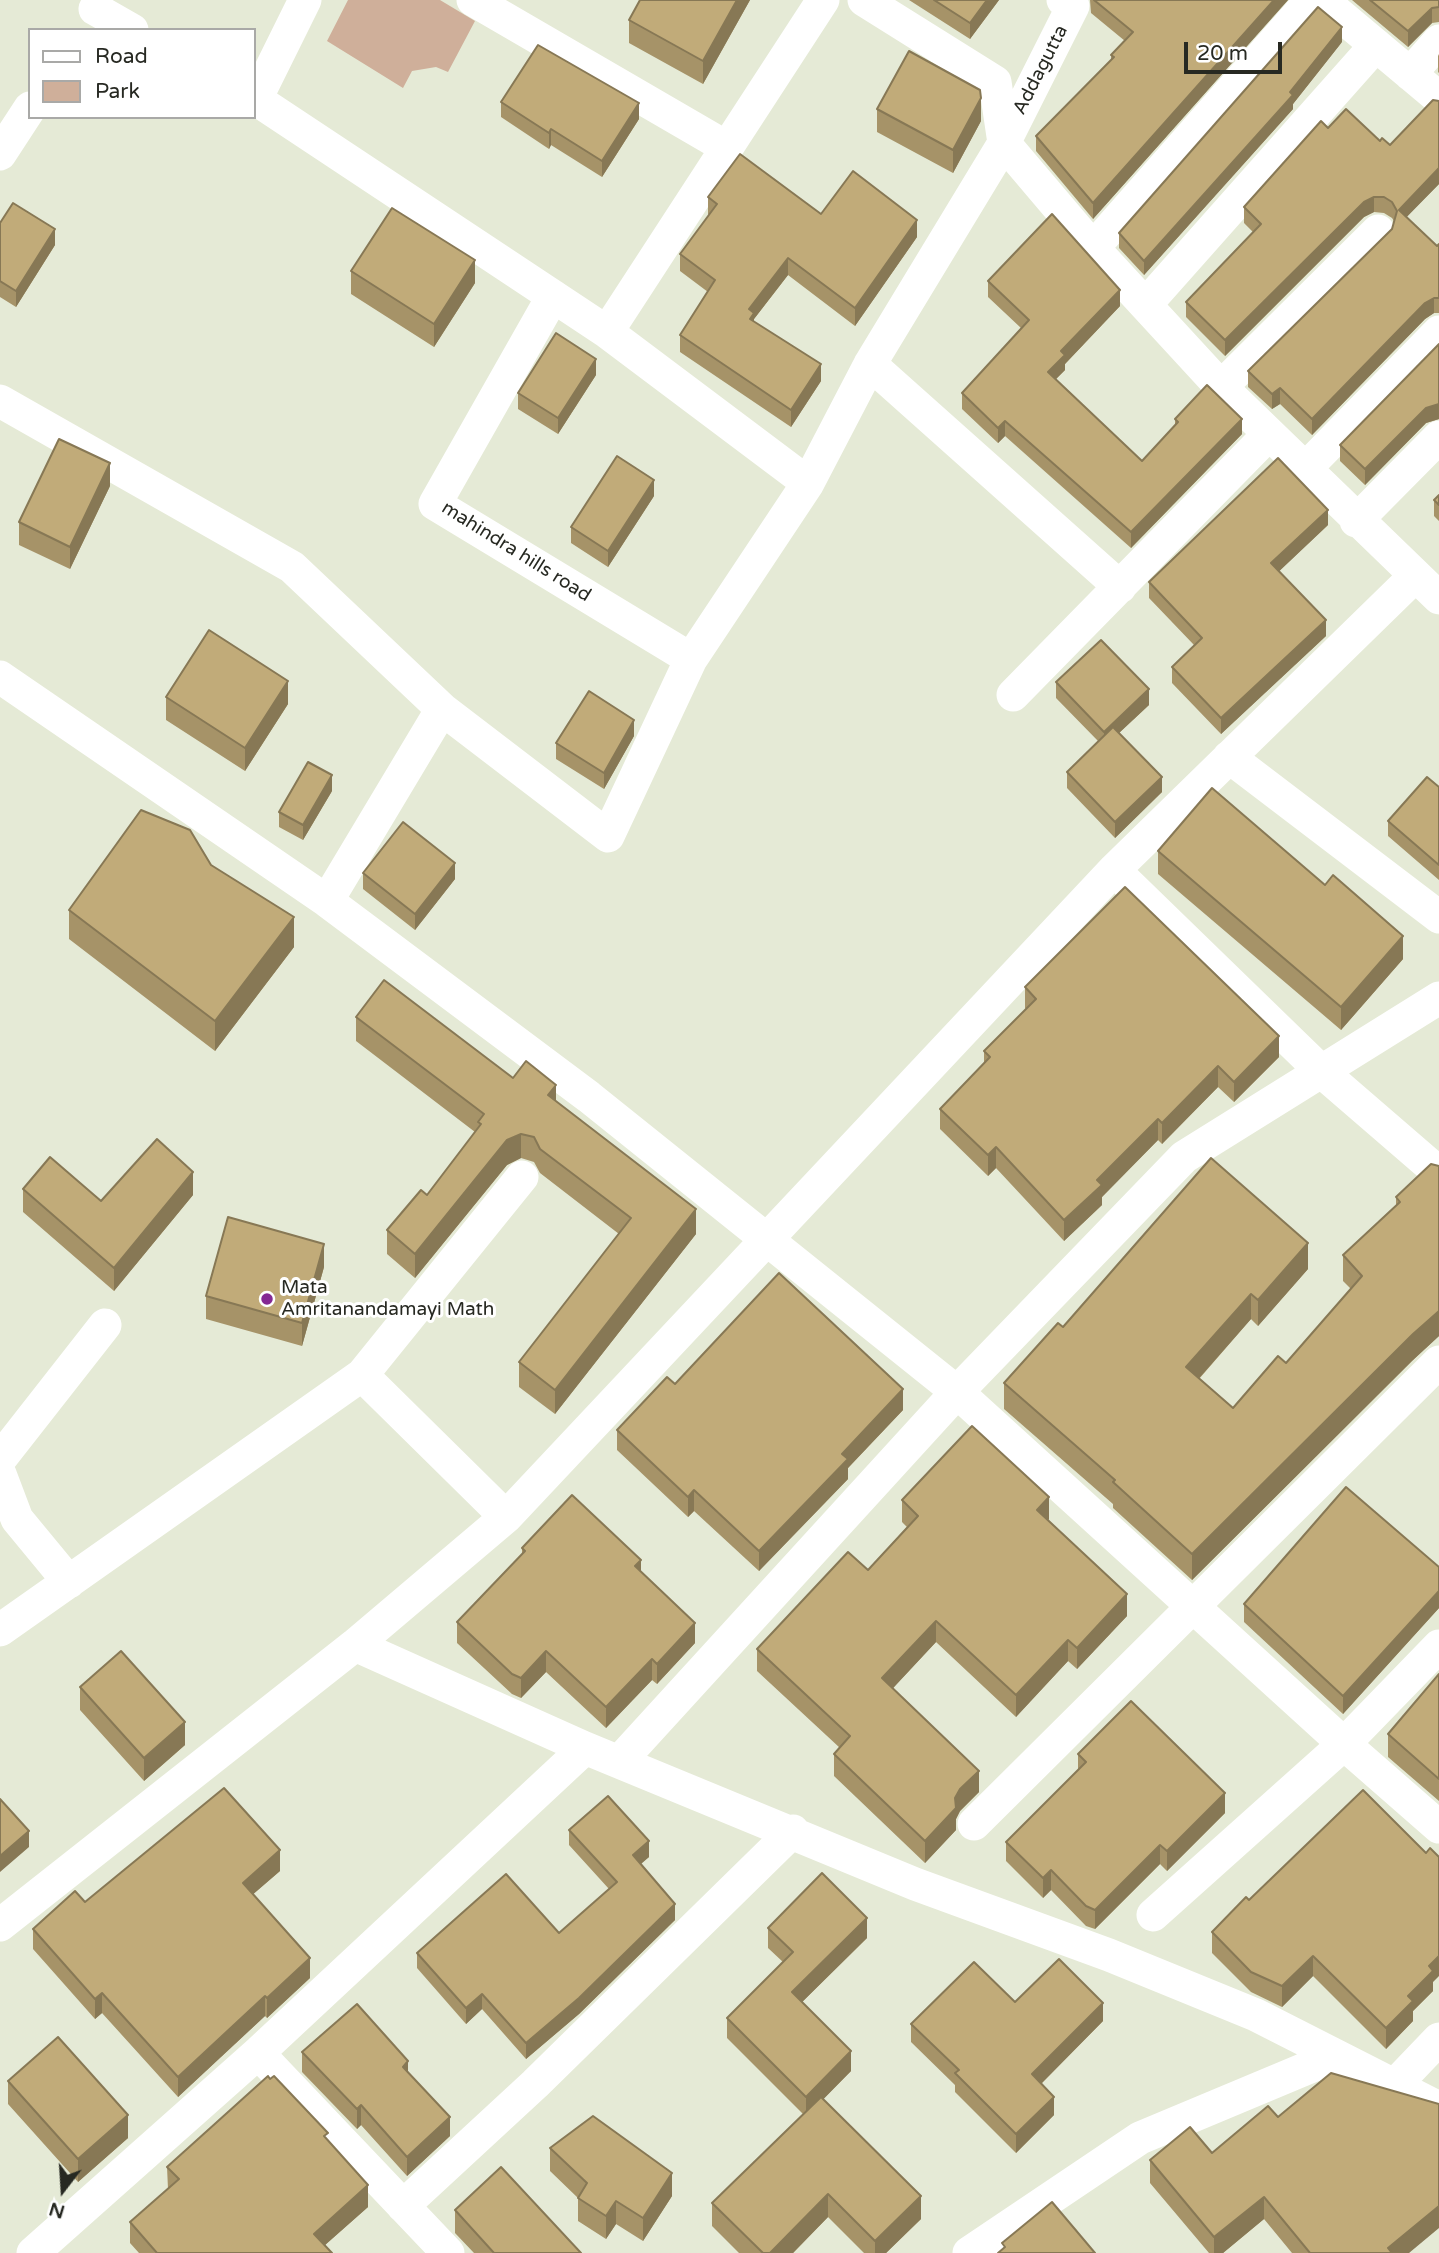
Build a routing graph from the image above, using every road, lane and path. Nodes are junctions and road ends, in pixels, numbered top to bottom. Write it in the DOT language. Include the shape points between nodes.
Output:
graph roads {
  1 [pos="305,0"];
  2 [pos="473,0"];
  3 [pos="823,0"];
  4 [pos="864,0"];
  5 [pos="1063,0"];
  6 [pos="1311,0"];
  7 [pos="1322,0"];
  8 [pos="91,13"];
  9 [pos="127,28"];
  10 [pos="1439,41"];
  11 [pos="1376,45"];
  12 [pos="1410,74"];
  13 [pos="256,96"];
  14 [pos="1439,98"];
  15 [pos="256,99"];
  16 [pos="28,111"];
  17 [pos="1004,143"];
  18 [pos="726,147"];
  19 [pos="0,154"];
  20 [pos="1378,231"];
  21 [pos="1093,248"];
  22 [pos="553,296"];
  23 [pos="1147,303"];
  24 [pos="607,332"];
  25 [pos="1439,332"];
  26 [pos="870,364"];
  27 [pos="1221,387"];
  28 [pos="0,401"];
  29 [pos="1269,434"];
  30 [pos="1439,437"];
  31 [pos="1305,469"];
  32 [pos="808,482"];
  33 [pos="1356,521"];
  34 [pos="1120,587"];
  35 [pos="1427,588"];
  36 [pos="691,659"];
  37 [pos="4,684"];
  38 [pos="1013,695"];
  39 [pos="442,709"];
  40 [pos="1229,757"];
  41 [pos="1114,870"];
  42 [pos="327,901"];
  43 [pos="1439,916"];
  44 [pos="1439,998"];
  45 [pos="1322,1072"];
  46 [pos="1439,1172"];
  47 [pos="522,1177"];
  48 [pos="765,1241"];
  49 [pos="105,1325"];
  50 [pos="1439,1363"];
  51 [pos="362,1375"];
  52 [pos="957,1392"];
  53 [pos="0,1459"];
  54 [pos="0,1474"];
  55 [pos="506,1517"];
  56 [pos="69,1582"];
  57 [pos="1192,1605"];
  58 [pos="0,1630"];
  59 [pos="355,1645"];
  60 [pos="1439,1646"];
  61 [pos="1344,1744"];
  62 [pos="585,1748"];
  63 [pos="620,1761"];
  64 [pos="974,1824"];
  65 [pos="1439,1827"];
  66 [pos="793,1831"];
  67 [pos="1153,1915"];
  68 [pos="0,1925"];
  69 [pos="1439,2039"];
  70 [pos="258,2053"];
  71 [pos="1336,2056"];
  72 [pos="1394,2086"];
  73 [pos="1439,2108"];
  74 [pos="403,2206"];
  75 [pos="33,2253"];
  76 [pos="448,2253"];
  77 [pos="969,2253"];
  1 -- 13 [label="street"];
  2 -- 18 [label="street"];
  3 -- 18 [label="street"];
  4 -- 17 [label="street" via="995,82"];
  5 -- 17 [label="street, Addagutta" via="1073,6"];
  6 -- 21 [label="street"];
  7 -- 11 [label="street"];
  8 -- 9 [label="street"];
  10 -- 12 [label="street"];
  11 -- 12 [label="street"];
  11 -- 23 [label="street"];
  12 -- 14 [label="street"];
  15 -- 22 [label="street"];
  16 -- 19 [label="street"];
  17 -- 21 [label="street"];
  17 -- 26 [label="street"];
  18 -- 24 [label="street"];
  20 -- 27 [label="street"];
  21 -- 23 [label="street"];
  22 -- 24 [label="street"];
  22 -- 36 [label="street, mahindra hills road" via="435,505"];
  23 -- 27 [label="street"];
  24 -- 32 [label="street"];
  25 -- 31 [label="street"];
  26 -- 32 [label="street"];
  26 -- 34 [label="street"];
  27 -- 29 [label="street"];
  28 -- 39 [label="street" via="292,567"];
  29 -- 31 [label="street"];
  29 -- 34 [label="street"];
  30 -- 33 [label="street"];
  31 -- 33 [label="street"];
  32 -- 36 [label="street"];
  33 -- 35 [label="street"];
  34 -- 38 [label="street"];
  35 -- 40 [label="street"];
  36 -- 39 [label="street" via="608,836"];
  37 -- 42 [label="street"];
  39 -- 42 [label="street"];
  40 -- 41 [label="street"];
  40 -- 43 [label="street"];
  41 -- 45 [label="street"];
  41 -- 48 [label="street"];
  42 -- 48 [label="street" via="589,1097"];
  44 -- 45 [label="street"];
  45 -- 46 [label="street"];
  45 -- 52 [label="street" via="1184,1157"];
  47 -- 51 [label="street"];
  48 -- 52 [label="street"];
  48 -- 55 [label="street"];
  49 -- 53 [label="street"];
  50 -- 57 [label="street"];
  51 -- 55 [label="street"];
  51 -- 56 [label="street"];
  52 -- 57 [label="street"];
  52 -- 63 [label="street"];
  54 -- 56 [label="street" via="17,1518"];
  55 -- 59 [label="street"];
  56 -- 58 [label="street"];
  57 -- 61 [label="street"];
  57 -- 64 [label="street"];
  59 -- 62 [label="street"];
  59 -- 68 [label="street"];
  60 -- 61 [label="street"];
  61 -- 65 [label="street"];
  61 -- 67 [label="street"];
  62 -- 63 [label="street"];
  62 -- 70 [label="street"];
  63 -- 66 [label="street"];
  66 -- 71 [label="street" via="915,1884 1256,2015"];
  66 -- 74 [label="street" via="535,2084"];
  69 -- 72 [label="street"];
  70 -- 74 [label="street"];
  70 -- 75 [label="street"];
  71 -- 72 [label="street"];
  71 -- 77 [label="street" via="1140,2138"];
  72 -- 73 [label="street"];
  74 -- 76 [label="street"];
}
